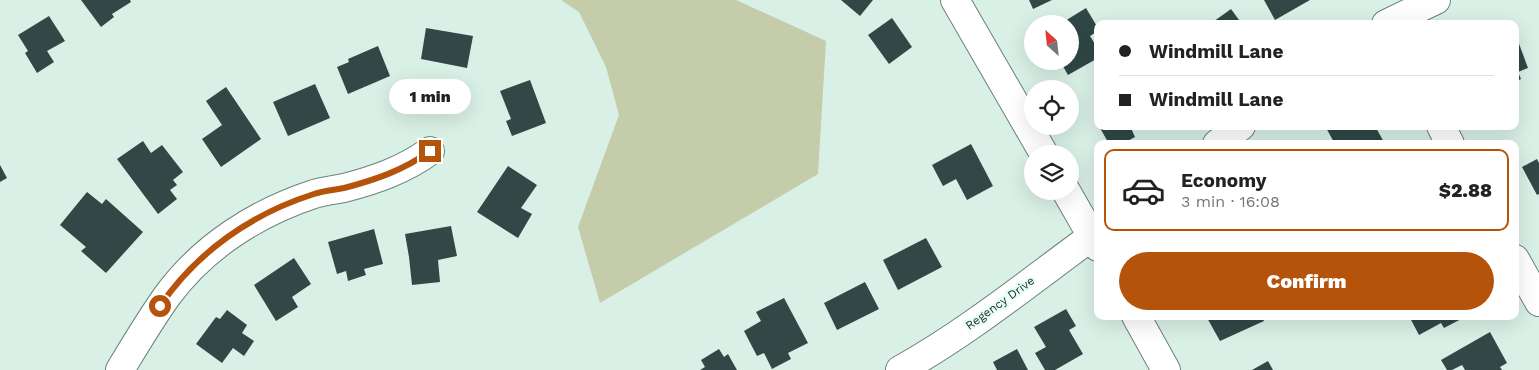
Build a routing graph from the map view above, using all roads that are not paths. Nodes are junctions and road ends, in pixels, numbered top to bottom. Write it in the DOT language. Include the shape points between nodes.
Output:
graph roads {
  1 [pos="955,0"];
  2 [pos="1436,0"];
  3 [pos="1394,20"];
  4 [pos="1236,130"];
  5 [pos="1222,140"];
  6 [pos="1039,145"];
  7 [pos="430,151"];
  8 [pos="1072,200"];
  9 [pos="1094,235"];
  10 [pos="1094,239"];
  11 [pos="1519,266"];
  12 [pos="1539,302"];
  13 [pos="1138,320"];
  14 [pos="120,370"];
  15 [pos="900,370"];
  16 [pos="1166,370"];
  1 -- 6 [label="street"];
  2 -- 3 [label="street"];
  4 -- 5 [label="street"];
  7 -- 14 [label="street" via="413,164 391,174 316,193 246,224 206,254 186,274 168,295"];
  8 -- 9 [label="street"];
  10 -- 15 [label="street, Regency Drive" via="927,355"];
  11 -- 12 [label="street"];
  13 -- 16 [label="street"];
}
